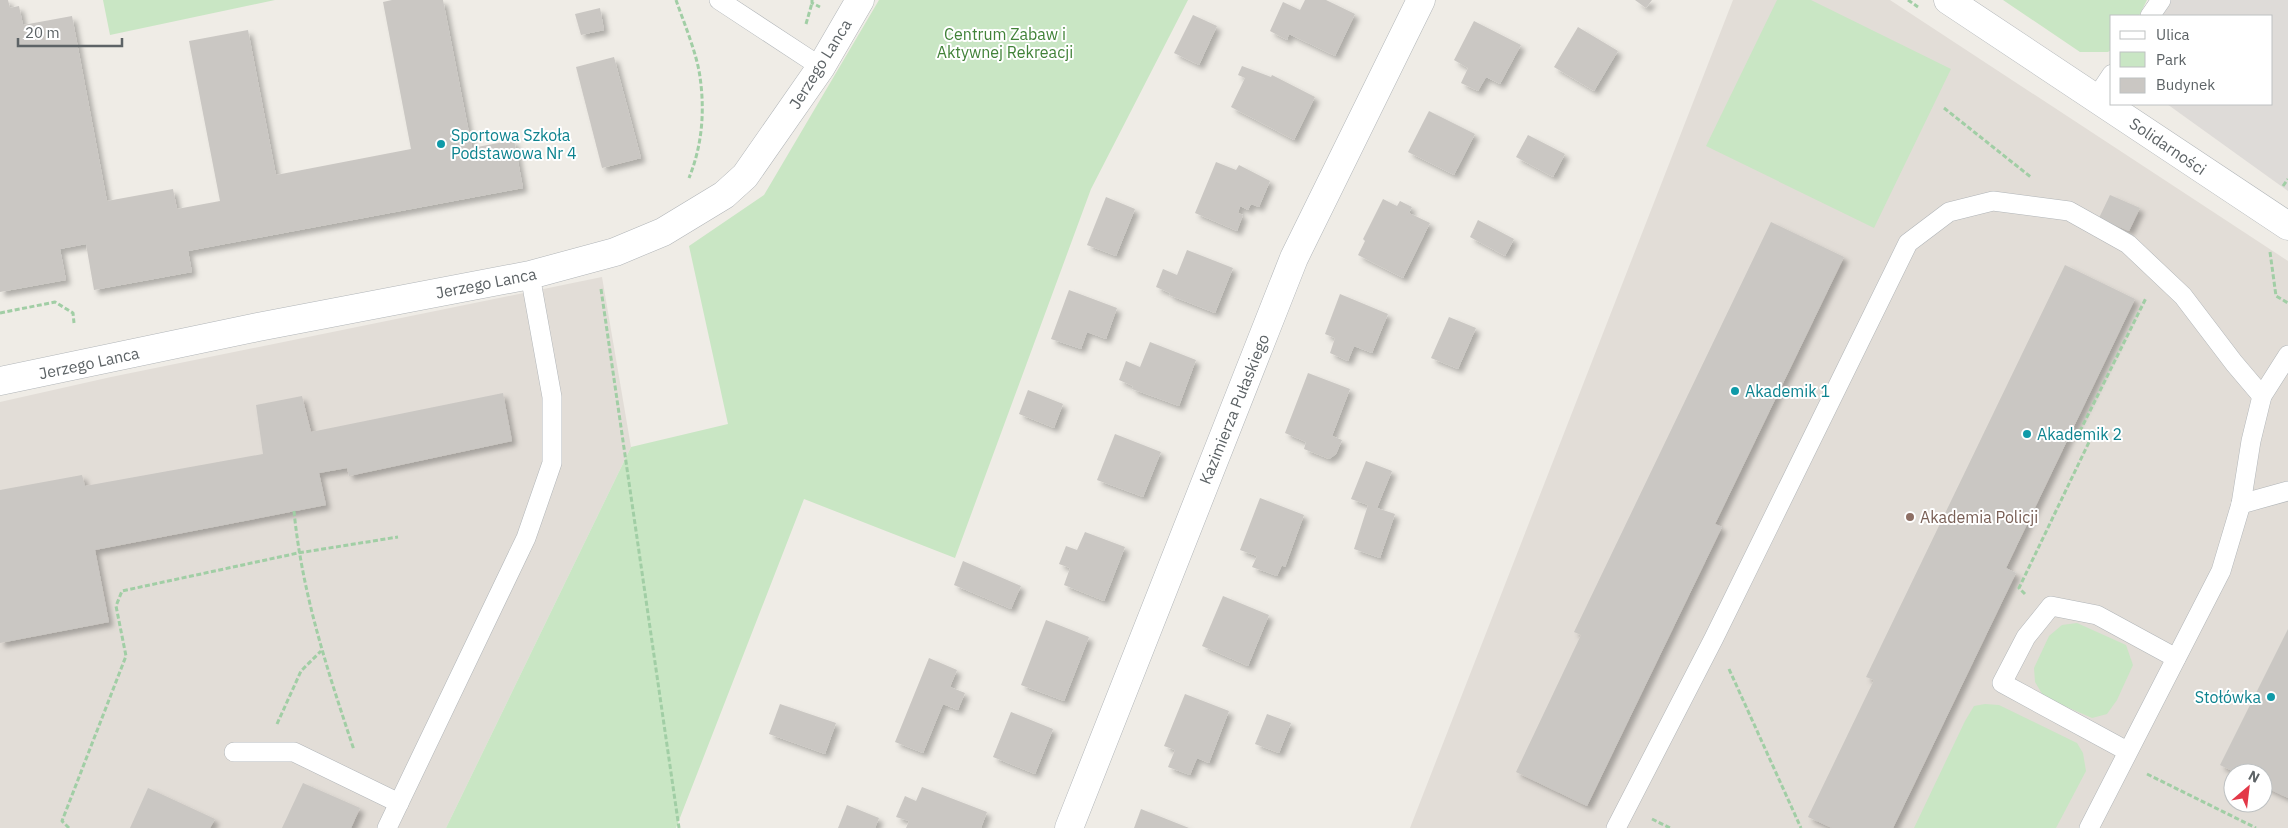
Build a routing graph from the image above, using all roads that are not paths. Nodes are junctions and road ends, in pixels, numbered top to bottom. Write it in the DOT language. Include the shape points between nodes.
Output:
graph roads {
  1 [pos="719,0"];
  2 [pos="860,0"];
  3 [pos="1421,0"];
  4 [pos="1948,0"];
  5 [pos="2161,0"];
  6 [pos="2151,15"];
  7 [pos="821,67"];
  8 [pos="2110,77"];
  9 [pos="2096,98"];
  10 [pos="2288,226"];
  11 [pos="530,275"];
  12 [pos="2288,355"];
  13 [pos="0,381"];
  14 [pos="2262,396"];
  15 [pos="2288,491"];
  16 [pos="2241,504"];
  17 [pos="2176,658"];
  18 [pos="234,752"];
  19 [pos="2125,756"];
  20 [pos="399,803"];
  21 [pos="387,828"];
  22 [pos="1069,828"];
  23 [pos="1616,828"];
  24 [pos="2090,828"];
  1 -- 7 [label="lane"];
  2 -- 7 [label="street, Jerzego Lanca"];
  3 -- 22 [label="street, Kazimierza Pułaskiego" via="1294,258"];
  4 -- 9 [label="street, Solidarności"];
  5 -- 6 [label="lane"];
  7 -- 11 [label="street, Jerzego Lanca" via="746,176 724,195 664,232 616,252"];
  8 -- 9 [label="lane"];
  9 -- 10 [label="street, Solidarności"];
  11 -- 13 [label="street, Jerzego Lanca"];
  11 -- 20 [label="lane" via="552,397 552,463 526,538"];
  12 -- 14 [label="lane"];
  14 -- 16 [label="lane"];
  14 -- 23 [label="lane" via="2183,296 2128,244 2068,211 1993,201 1949,212 1908,243 1714,638"];
  15 -- 16 [label="lane"];
  16 -- 17 [label="lane" via="2221,571"];
  17 -- 19 [label="lane"];
  17 -- 19 [label="lane" via="2097,615 2051,606 2026,637 2002,683"];
  18 -- 20 [label="lane" via="294,752"];
  19 -- 24 [label="lane"];
  20 -- 21 [label="lane"];
}
